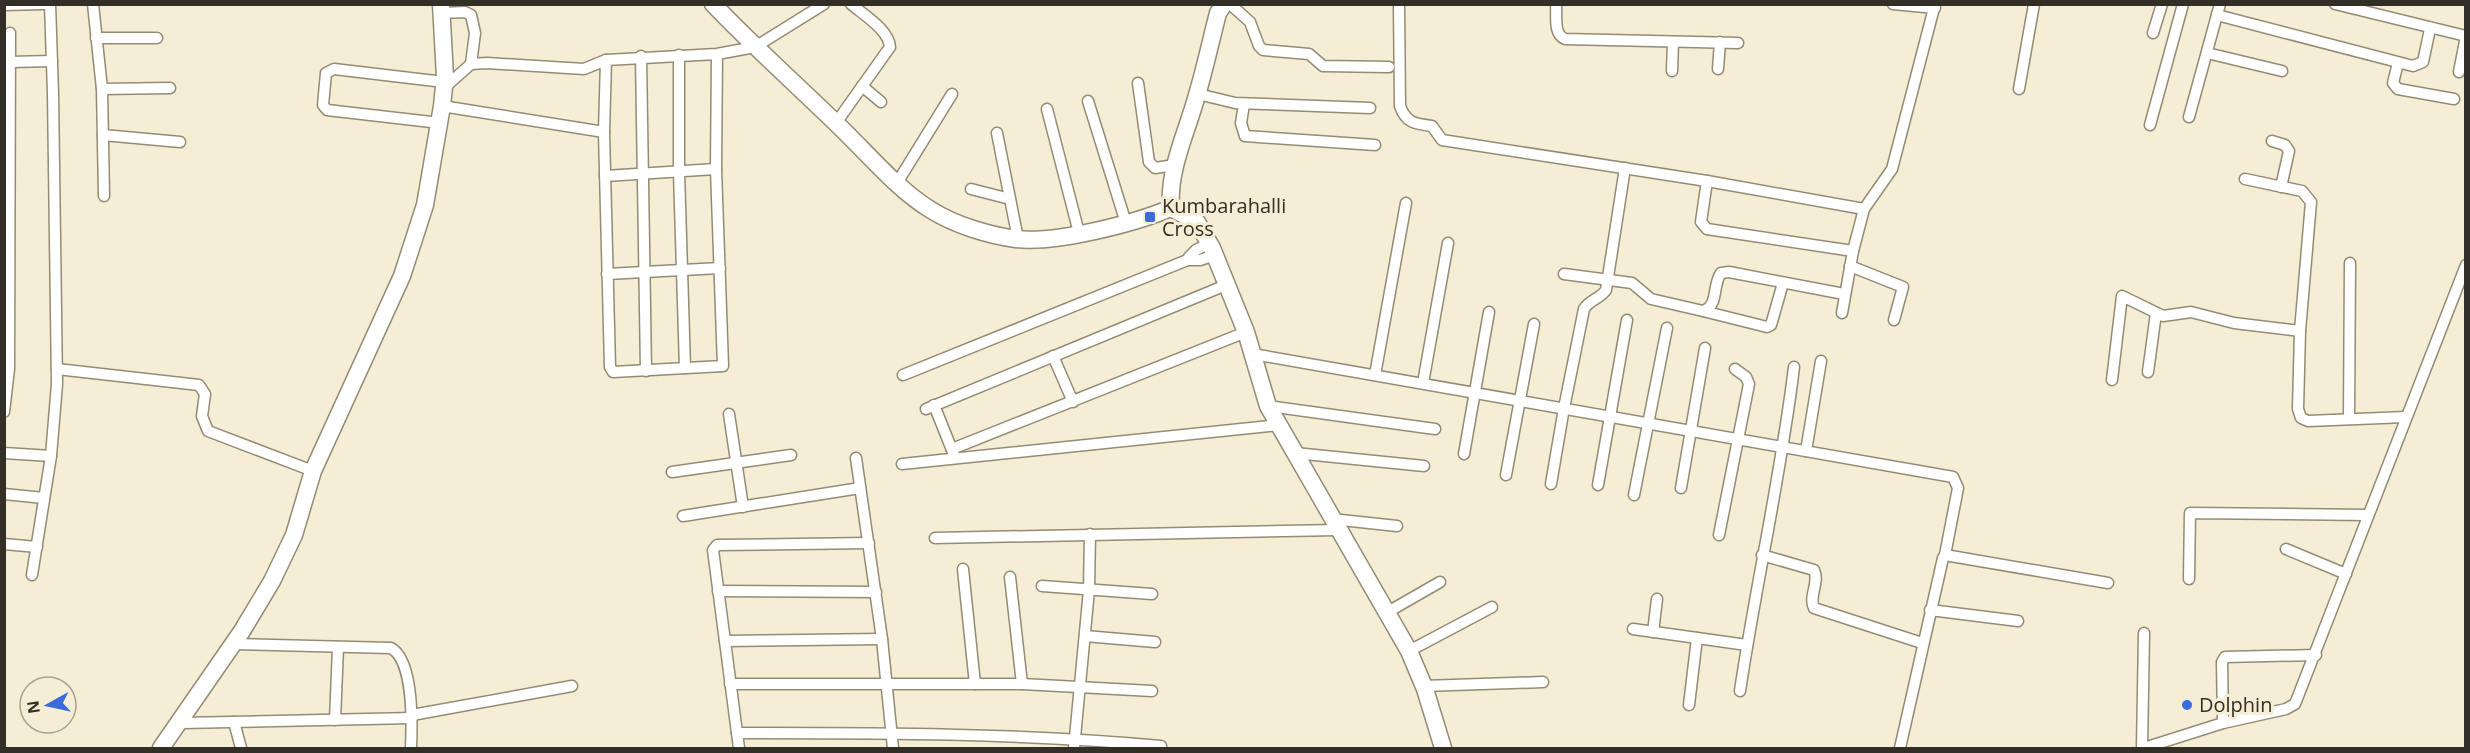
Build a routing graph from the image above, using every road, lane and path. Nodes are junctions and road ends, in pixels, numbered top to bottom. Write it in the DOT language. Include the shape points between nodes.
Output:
graph roads {
  1 [pos="44,4"];
  2 [pos="50,4"];
  3 [pos="93,4"];
  4 [pos="712,4"];
  5 [pos="824,4"];
  6 [pos="851,4"];
  7 [pos="1224,4"];
  8 [pos="1230,4"];
  9 [pos="1399,4"];
  10 [pos="1556,4"];
  11 [pos="1893,4"];
  12 [pos="2034,4"];
  13 [pos="2162,4"];
  14 [pos="2183,4"];
  15 [pos="2335,4"];
  16 [pos="4,5"];
  17 [pos="1935,6"];
  18 [pos="2218,7"];
  19 [pos="442,9"];
  20 [pos="2430,28"];
  21 [pos="10,33"];
  22 [pos="2153,33"];
  23 [pos="2466,36"];
  24 [pos="96,38"];
  25 [pos="157,38"];
  26 [pos="1673,42"];
  27 [pos="1720,42"];
  28 [pos="1738,43"];
  29 [pos="755,47"];
  30 [pos="2206,52"];
  31 [pos="717,54"];
  32 [pos="680,55"];
  33 [pos="641,57"];
  34 [pos="606,60"];
  35 [pos="52,61"];
  36 [pos="10,62"];
  37 [pos="2398,63"];
  38 [pos="471,64"];
  39 [pos="1389,67"];
  40 [pos="1718,69"];
  41 [pos="1672,70"];
  42 [pos="2282,72"];
  43 [pos="2459,72"];
  44 [pos="1138,83"];
  45 [pos="444,85"];
  46 [pos="862,86"];
  47 [pos="170,88"];
  48 [pos="2019,89"];
  49 [pos="102,90"];
  50 [pos="952,94"];
  51 [pos="1198,94"];
  52 [pos="2454,99"];
  53 [pos="1088,101"];
  54 [pos="881,102"];
  55 [pos="1244,104"];
  56 [pos="442,106"];
  57 [pos="1370,108"];
  58 [pos="1047,109"];
  59 [pos="2188,117"];
  60 [pos="440,123"];
  61 [pos="836,123"];
  62 [pos="2150,125"];
  63 [pos="604,132"];
  64 [pos="997,133"];
  65 [pos="103,135"];
  66 [pos="2272,141"];
  67 [pos="180,142"];
  68 [pos="1375,145"];
  69 [pos="1175,165"];
  70 [pos="716,168"];
  71 [pos="1625,168"];
  72 [pos="679,172"];
  73 [pos="641,173"];
  74 [pos="605,176"];
  75 [pos="2245,179"];
  76 [pos="1707,181"];
  77 [pos="897,183"];
  78 [pos="2281,187"];
  79 [pos="970,189"];
  80 [pos="104,196"];
  81 [pos="1010,199"];
  82 [pos="1406,203"];
  83 [pos="1171,208"];
  84 [pos="1864,209"];
  85 [pos="1126,223"];
  86 [pos="1080,233"];
  87 [pos="1018,239"];
  88 [pos="1448,243"];
  89 [pos="1212,249"];
  90 [pos="1853,251"];
  91 [pos="2350,263"];
  92 [pos="2466,265"];
  93 [pos="1850,266"];
  94 [pos="720,268"];
  95 [pos="683,270"];
  96 [pos="645,272"];
  97 [pos="607,274"];
  98 [pos="1564,274"];
  99 [pos="1607,279"];
  100 [pos="1783,283"];
  101 [pos="1226,285"];
  102 [pos="1844,294"];
  103 [pos="1703,311"];
  104 [pos="1489,312"];
  105 [pos="1842,313"];
  106 [pos="2159,314"];
  107 [pos="1627,320"];
  108 [pos="1894,320"];
  109 [pos="1533,324"];
  110 [pos="1666,327"];
  111 [pos="2300,331"];
  112 [pos="1246,332"];
  113 [pos="1705,348"];
  114 [pos="1253,354"];
  115 [pos="1053,356"];
  116 [pos="1821,361"];
  117 [pos="1794,367"];
  118 [pos="685,368"];
  119 [pos="57,369"];
  120 [pos="1735,369"];
  121 [pos="646,371"];
  122 [pos="2148,372"];
  123 [pos="903,375"];
  124 [pos="1376,375"];
  125 [pos="2112,380"];
  126 [pos="1423,383"];
  127 [pos="1475,392"];
  128 [pos="1520,400"];
  129 [pos="1073,402"];
  130 [pos="1268,406"];
  131 [pos="1563,408"];
  132 [pos="4,412"];
  133 [pos="729,414"];
  134 [pos="1610,416"];
  135 [pos="2406,417"];
  136 [pos="2349,419"];
  137 [pos="1646,423"];
  138 [pos="1279,425"];
  139 [pos="1435,429"];
  140 [pos="1690,431"];
  141 [pos="1738,439"];
  142 [pos="1784,447"];
  143 [pos="1806,450"];
  144 [pos="4,453"];
  145 [pos="954,453"];
  146 [pos="1295,453"];
  147 [pos="1464,454"];
  148 [pos="791,455"];
  149 [pos="51,456"];
  150 [pos="856,458"];
  151 [pos="736,463"];
  152 [pos="902,464"];
  153 [pos="1424,466"];
  154 [pos="313,471"];
  155 [pos="672,472"];
  156 [pos="1506,475"];
  157 [pos="1551,484"];
  158 [pos="1598,485"];
  159 [pos="860,488"];
  160 [pos="1681,488"];
  161 [pos="4,494"];
  162 [pos="1634,495"];
  163 [pos="44,498"];
  164 [pos="743,507"];
  165 [pos="2368,515"];
  166 [pos="683,516"];
  167 [pos="1335,524"];
  168 [pos="1397,526"];
  169 [pos="1090,534"];
  170 [pos="1719,535"];
  171 [pos="935,538"];
  172 [pos="869,543"];
  173 [pos="4,544"];
  174 [pos="37,547"];
  175 [pos="2286,549"];
  176 [pos="1762,555"];
  177 [pos="1945,555"];
  178 [pos="963,568"];
  179 [pos="2346,574"];
  180 [pos="32,575"];
  181 [pos="1010,577"];
  182 [pos="2189,579"];
  183 [pos="1440,582"];
  184 [pos="2108,583"];
  185 [pos="1042,586"];
  186 [pos="1089,590"];
  187 [pos="718,591"];
  188 [pos="876,592"];
  189 [pos="1152,594"];
  190 [pos="1657,599"];
  191 [pos="1492,607"];
  192 [pos="1930,610"];
  193 [pos="1386,613"];
  194 [pos="2018,621"];
  195 [pos="1633,629"];
  196 [pos="1653,632"];
  197 [pos="2144,633"];
  198 [pos="1085,636"];
  199 [pos="1697,638"];
  200 [pos="882,639"];
  201 [pos="725,641"];
  202 [pos="1155,642"];
  203 [pos="1922,643"];
  204 [pos="234,644"];
  205 [pos="1747,645"];
  206 [pos="338,647"];
  207 [pos="1408,651"];
  208 [pos="2316,655"];
  209 [pos="1543,682"];
  210 [pos="730,684"];
  211 [pos="975,684"];
  212 [pos="1022,684"];
  213 [pos="886,685"];
  214 [pos="572,686"];
  215 [pos="1424,686"];
  216 [pos="1081,687"];
  217 [pos="1152,691"];
  218 [pos="1740,691"];
  219 [pos="1689,705"];
  220 [pos="412,716"];
  221 [pos="335,720"];
  222 [pos="234,722"];
  223 [pos="181,723"];
  224 [pos="2223,723"];
  225 [pos="737,733"];
  226 [pos="891,733"];
  227 [pos="1074,743"];
  228 [pos="1161,746"];
  229 [pos="161,748"];
  230 [pos="241,748"];
  231 [pos="411,748"];
  232 [pos="739,748"];
  233 [pos="893,748"];
  234 [pos="1443,748"];
  235 [pos="1900,748"];
  236 [pos="2143,748"];
  1 -- 16 [label="street"];
  2 -- 35 [label="street"];
  3 -- 24 [label="street"];
  4 -- 29 [label="street"];
  5 -- 29 [label="street"];
  6 -- 46 [label="street" via="890,41 890,47"];
  7 -- 51 [label="street" via="1218,13"];
  8 -- 39 [label="street" via="1250,22 1263,50 1309,54 1323,66"];
  9 -- 71 [label="street" via="1400,106 1404,118 1432,126 1442,140"];
  10 -- 26 [label="street" via="1557,32 1565,39"];
  11 -- 17 [label="street"];
  12 -- 48 [label="street"];
  13 -- 22 [label="street"];
  14 -- 62 [label="street"];
  15 -- 20 [label="street"];
  17 -- 84 [label="street" via="1892,169"];
  18 -- 30 [label="street"];
  18 -- 37 [label="street"];
  19 -- 38 [label="street" via="471,15"];
  19 -- 45 [label="street"];
  20 -- 23 [label="street"];
  20 -- 37 [label="street" via="2423,62 2413,66"];
  21 -- 36 [label="street"];
  23 -- 43 [label="street"];
  24 -- 25 [label="street"];
  24 -- 49 [label="street"];
  26 -- 27 [label="street"];
  26 -- 41 [label="street"];
  27 -- 28 [label="street"];
  27 -- 40 [label="street"];
  29 -- 31 [label="street"];
  29 -- 61 [label="street"];
  30 -- 42 [label="street"];
  30 -- 59 [label="street"];
  31 -- 32 [label="street"];
  31 -- 70 [label="street"];
  32 -- 33 [label="street"];
  32 -- 72 [label="street"];
  33 -- 34 [label="street"];
  33 -- 73 [label="street"];
  34 -- 38 [label="street" via="584,69"];
  34 -- 63 [label="street"];
  35 -- 36 [label="street"];
  35 -- 119 [label="street"];
  36 -- 132 [label="street" via="9,369"];
  37 -- 52 [label="street" via="2393,83 2398,89"];
  38 -- 45 [label="street"];
  44 -- 69 [label="street" via="1149,162 1155,168"];
  45 -- 56 [label="street"];
  45 -- 60 [label="street" via="334,69 326,73 323,105 327,110"];
  46 -- 54 [label="street"];
  46 -- 61 [label="street"];
  47 -- 49 [label="street"];
  49 -- 65 [label="street"];
  50 -- 77 [label="street"];
  51 -- 55 [label="street"];
  51 -- 69 [label="street"];
  53 -- 85 [label="street"];
  55 -- 57 [label="street"];
  55 -- 68 [label="street" via="1241,123 1245,136"];
  56 -- 60 [label="street"];
  56 -- 63 [label="street"];
  58 -- 86 [label="street"];
  60 -- 154 [label="street" via="425,205 402,276"];
  61 -- 77 [label="street"];
  63 -- 74 [label="street"];
  64 -- 81 [label="street"];
  65 -- 67 [label="street"];
  65 -- 80 [label="street"];
  66 -- 78 [label="street" via="2286,145 2289,151"];
  69 -- 83 [label="street"];
  70 -- 72 [label="street"];
  70 -- 94 [label="street"];
  71 -- 76 [label="street"];
  71 -- 99 [label="street"];
  72 -- 73 [label="street"];
  72 -- 95 [label="street"];
  73 -- 74 [label="street"];
  73 -- 96 [label="street"];
  74 -- 97 [label="street"];
  75 -- 78 [label="street"];
  76 -- 84 [label="street"];
  76 -- 90 [label="street" via="1701,222 1707,229"];
  77 -- 87 [label="street" via="932,211 986,233"];
  78 -- 111 [label="street" via="2302,191 2311,202"];
  79 -- 81 [label="street"];
  81 -- 87 [label="street"];
  82 -- 124 [label="street"];
  83 -- 85 [label="street"];
  83 -- 89 [label="street" via="1197,222"];
  84 -- 90 [label="street"];
  85 -- 86 [label="street"];
  86 -- 87 [label="street"];
  88 -- 126 [label="street"];
  89 -- 101 [label="street"];
  89 -- 123 [label="street" via="1196,250 1190,259"];
  90 -- 93 [label="street"];
  91 -- 136 [label="street"];
  92 -- 135 [label="street"];
  93 -- 102 [label="street"];
  93 -- 108 [label="street" via="1903,287"];
  94 -- 95 [label="street"];
  94 -- 118 [label="street" via="723,366"];
  95 -- 96 [label="street"];
  95 -- 118 [label="street"];
  96 -- 97 [label="street"];
  96 -- 121 [label="street"];
  97 -- 121 [label="street" via="610,367 617,374"];
  98 -- 99 [label="street"];
  99 -- 103 [label="street" via="1632,283 1651,299"];
  99 -- 131 [label="street" via="1602,296 1584,309"];
  100 -- 102 [label="street"];
  100 -- 103 [label="street" via="1721,273 1712,305"];
  100 -- 103 [label="street" via="1771,325 1767,327"];
  101 -- 112 [label="street"];
  101 -- 115 [label="street"];
  102 -- 105 [label="street"];
  104 -- 127 [label="street"];
  106 -- 111 [label="street" via="2191,312 2234,323"];
  106 -- 122 [label="street"];
  106 -- 125 [label="street" via="2122,296"];
  107 -- 134 [label="street"];
  109 -- 128 [label="street"];
  110 -- 137 [label="street"];
  111 -- 136 [label="street" via="2301,417 2308,421"];
  112 -- 114 [label="street"];
  112 -- 129 [label="street"];
  113 -- 140 [label="street"];
  114 -- 124 [label="street"];
  114 -- 130 [label="street"];
  115 -- 129 [label="street"];
  115 -- 145 [label="street" via="930,407"];
  116 -- 143 [label="street"];
  117 -- 142 [label="street"];
  118 -- 121 [label="street"];
  119 -- 149 [label="street"];
  119 -- 154 [label="street" via="199,385 206,394 201,416 208,430"];
  120 -- 141 [label="street" via="1749,384"];
  124 -- 126 [label="street"];
  126 -- 127 [label="street"];
  127 -- 128 [label="street"];
  127 -- 147 [label="street"];
  128 -- 131 [label="street"];
  128 -- 156 [label="street"];
  129 -- 145 [label="street"];
  130 -- 138 [label="street"];
  130 -- 139 [label="street"];
  131 -- 134 [label="street"];
  131 -- 157 [label="street"];
  133 -- 151 [label="street"];
  134 -- 137 [label="street"];
  134 -- 158 [label="street"];
  135 -- 136 [label="street"];
  135 -- 165 [label="street"];
  137 -- 140 [label="street"];
  137 -- 162 [label="street"];
  138 -- 145 [label="street"];
  138 -- 146 [label="street"];
  140 -- 141 [label="street"];
  140 -- 160 [label="street"];
  141 -- 142 [label="street"];
  141 -- 170 [label="street"];
  142 -- 143 [label="street"];
  142 -- 176 [label="street"];
  143 -- 177 [label="street" via="1953,477 1958,488"];
  144 -- 149 [label="street"];
  145 -- 152 [label="street"];
  146 -- 153 [label="street"];
  146 -- 167 [label="street"];
  148 -- 151 [label="street"];
  149 -- 163 [label="street"];
  150 -- 159 [label="street"];
  151 -- 155 [label="street"];
  151 -- 164 [label="street"];
  154 -- 204 [label="street" via="294,535"];
  159 -- 164 [label="street"];
  159 -- 172 [label="street"];
  161 -- 163 [label="street"];
  163 -- 174 [label="street"];
  164 -- 166 [label="street"];
  165 -- 179 [label="street"];
  165 -- 182 [label="street" via="2190,513"];
  167 -- 168 [label="street"];
  167 -- 169 [label="street"];
  167 -- 193 [label="street"];
  169 -- 171 [label="street"];
  169 -- 186 [label="street"];
  172 -- 187 [label="street" via="717,545 713,550"];
  172 -- 188 [label="street"];
  173 -- 174 [label="street"];
  174 -- 180 [label="street"];
  175 -- 179 [label="street"];
  176 -- 203 [label="street" via="1814,570 1814,608"];
  176 -- 205 [label="street"];
  177 -- 184 [label="street"];
  177 -- 192 [label="street"];
  178 -- 211 [label="street"];
  179 -- 208 [label="street"];
  181 -- 212 [label="street"];
  183 -- 193 [label="street"];
  185 -- 186 [label="street"];
  186 -- 189 [label="street"];
  186 -- 198 [label="street"];
  187 -- 188 [label="street"];
  187 -- 201 [label="street"];
  188 -- 200 [label="street"];
  190 -- 196 [label="street"];
  191 -- 207 [label="street"];
  192 -- 194 [label="street"];
  192 -- 203 [label="street"];
  193 -- 207 [label="street"];
  195 -- 196 [label="street"];
  196 -- 199 [label="street"];
  197 -- 236 [label="street"];
  198 -- 202 [label="street"];
  198 -- 216 [label="street"];
  199 -- 205 [label="street"];
  199 -- 219 [label="street"];
  200 -- 201 [label="street"];
  200 -- 213 [label="street"];
  201 -- 210 [label="street"];
  203 -- 235 [label="street"];
  204 -- 206 [label="street"];
  204 -- 223 [label="street"];
  205 -- 218 [label="street"];
  206 -- 220 [label="street" via="395,651 410,690"];
  206 -- 221 [label="street"];
  207 -- 215 [label="street"];
  208 -- 224 [label="street" via="2295,704"];
  208 -- 224 [label="street" via="2225,657"];
  209 -- 215 [label="street"];
  210 -- 213 [label="street"];
  210 -- 225 [label="street"];
  211 -- 212 [label="street"];
  211 -- 213 [label="street"];
  212 -- 216 [label="street"];
  213 -- 226 [label="street"];
  214 -- 220 [label="street"];
  215 -- 234 [label="street"];
  216 -- 217 [label="street"];
  216 -- 227 [label="street"];
  220 -- 221 [label="street"];
  220 -- 231 [label="street"];
  221 -- 222 [label="street"];
  222 -- 223 [label="street"];
  222 -- 230 [label="street"];
  223 -- 229 [label="street"];
  224 -- 236 [label="street"];
  225 -- 226 [label="street"];
  225 -- 232 [label="street"];
  226 -- 227 [label="street"];
  226 -- 233 [label="street"];
  227 -- 228 [label="street"];
}
